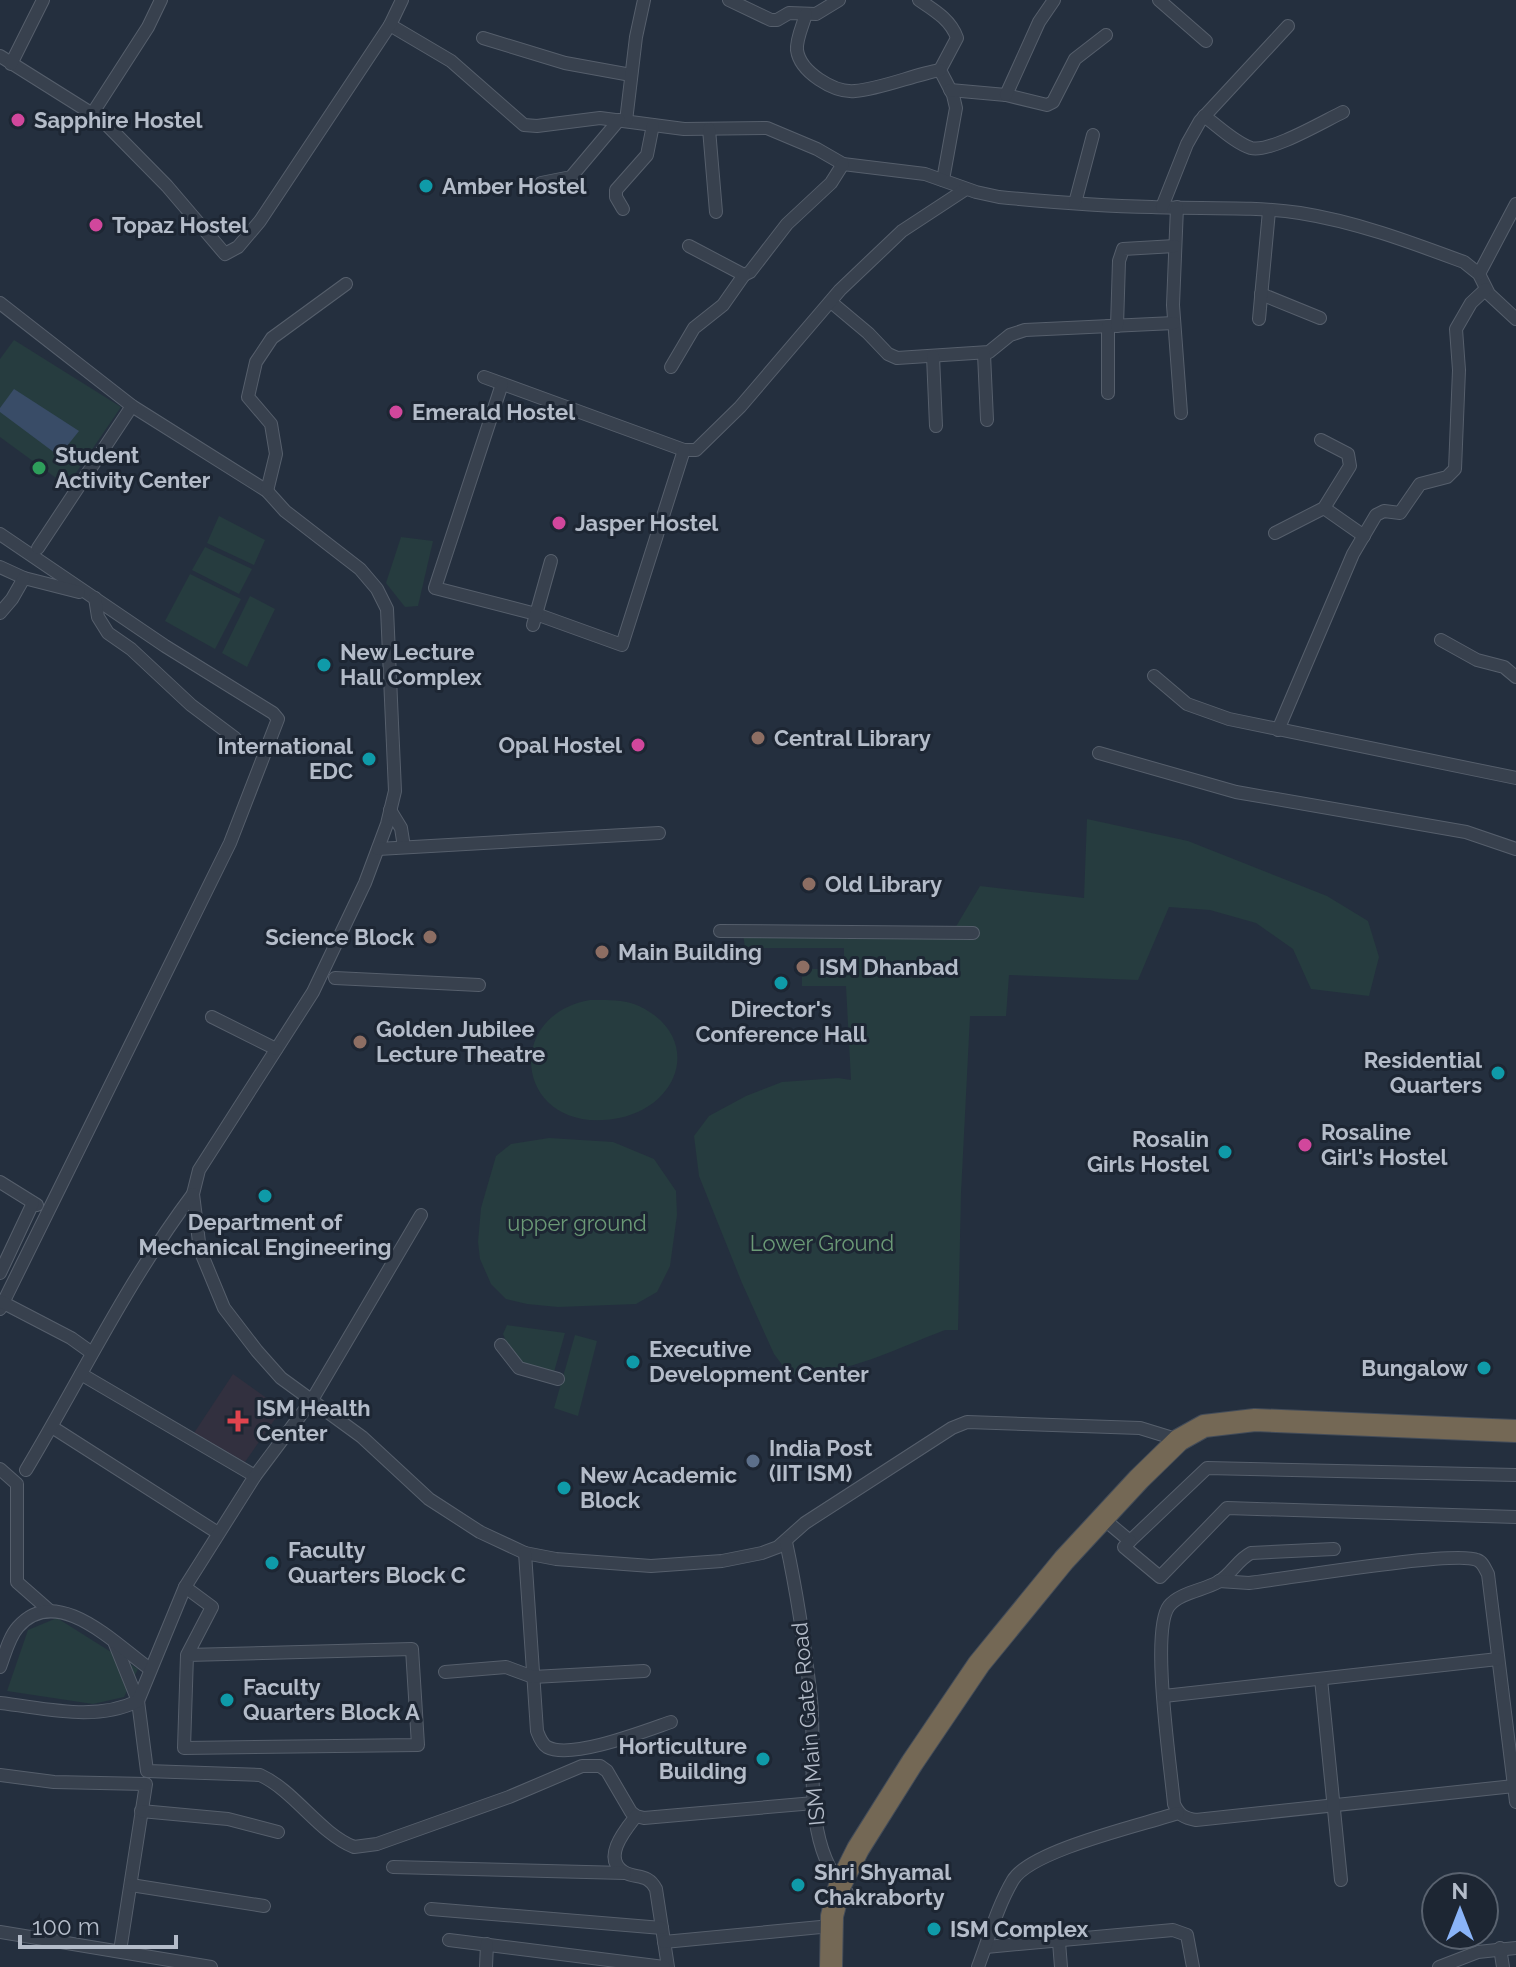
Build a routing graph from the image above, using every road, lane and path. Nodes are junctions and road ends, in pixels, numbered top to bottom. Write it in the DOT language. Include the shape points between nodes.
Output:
graph roads {
  1 [pos="43,0"];
  2 [pos="161,0"];
  3 [pos="402,0"];
  4 [pos="644,0"];
  5 [pos="729,0"];
  6 [pos="839,0"];
  7 [pos="919,0"];
  8 [pos="1054,0"];
  9 [pos="1159,0"];
  10 [pos="806,14"];
  11 [pos="390,25"];
  12 [pos="1288,26"];
  13 [pos="1106,35"];
  14 [pos="483,38"];
  15 [pos="1206,41"];
  16 [pos="0,56"];
  17 [pos="11,64"];
  18 [pos="940,70"];
  19 [pos="631,75"];
  20 [pos="950,90"];
  21 [pos="1006,95"];
  22 [pos="1343,112"];
  23 [pos="92,114"];
  24 [pos="1204,116"];
  25 [pos="623,120"];
  26 [pos="653,125"];
  27 [pos="709,129"];
  28 [pos="1093,135"];
  29 [pos="843,164"];
  30 [pos="943,180"];
  31 [pos="541,183"];
  32 [pos="966,189"];
  33 [pos="1075,203"];
  34 [pos="1516,204"];
  35 [pos="1162,207"];
  36 [pos="1177,207"];
  37 [pos="623,209"];
  38 [pos="1269,211"];
  39 [pos="716,212"];
  40 [pos="689,246"];
  41 [pos="1175,246"];
  42 [pos="1479,274"];
  43 [pos="744,275"];
  44 [pos="346,284"];
  45 [pos="1486,289"];
  46 [pos="1261,294"];
  47 [pos="831,302"];
  48 [pos="0,303"];
  49 [pos="1320,318"];
  50 [pos="1259,319"];
  51 [pos="1516,319"];
  52 [pos="1174,323"];
  53 [pos="1113,326"];
  54 [pos="984,354"];
  55 [pos="933,356"];
  56 [pos="671,367"];
  57 [pos="484,377"];
  58 [pos="502,384"];
  59 [pos="1108,393"];
  60 [pos="132,406"];
  61 [pos="1181,413"];
  62 [pos="987,420"];
  63 [pos="936,426"];
  64 [pos="1321,440"];
  65 [pos="684,450"];
  66 [pos="267,491"];
  67 [pos="1324,508"];
  68 [pos="1275,533"];
  69 [pos="0,534"];
  70 [pos="1364,536"];
  71 [pos="38,548"];
  72 [pos="551,561"];
  73 [pos="0,567"];
  74 [pos="24,578"];
  75 [pos="92,597"];
  76 [pos="0,613"];
  77 [pos="534,619"];
  78 [pos="1441,640"];
  79 [pos="1154,676"];
  80 [pos="1516,677"];
  81 [pos="1278,730"];
  82 [pos="235,738"];
  83 [pos="1099,753"];
  84 [pos="1516,778"];
  85 [pos="390,810"];
  86 [pos="659,833"];
  87 [pos="404,847"];
  88 [pos="378,849"];
  89 [pos="1516,849"];
  90 [pos="720,931"];
  91 [pos="973,933"];
  92 [pos="335,978"];
  93 [pos="479,985"];
  94 [pos="212,1017"];
  95 [pos="276,1049"];
  96 [pos="0,1182"];
  97 [pos="193,1194"];
  98 [pos="33,1203"];
  99 [pos="46,1212"];
  100 [pos="421,1215"];
  101 [pos="0,1273"];
  102 [pos="1,1304"];
  103 [pos="501,1345"];
  104 [pos="92,1353"];
  105 [pos="81,1374"];
  106 [pos="558,1379"];
  107 [pos="312,1400"];
  108 [pos="52,1427"];
  109 [pos="1516,1431"];
  110 [pos="1179,1440"];
  111 [pos="1516,1443"];
  112 [pos="0,1469"];
  113 [pos="26,1470"];
  114 [pos="1516,1475"];
  115 [pos="255,1476"];
  116 [pos="1516,1517"];
  117 [pos="1112,1526"];
  118 [pos="218,1533"];
  119 [pos="1130,1541"];
  120 [pos="786,1542"];
  121 [pos="1334,1549"];
  122 [pos="525,1553"];
  123 [pos="1219,1581"];
  124 [pos="185,1587"];
  125 [pos="50,1611"];
  126 [pos="115,1644"];
  127 [pos="187,1655"];
  128 [pos="1498,1659"];
  129 [pos="0,1667"];
  130 [pos="150,1669"];
  131 [pos="644,1671"];
  132 [pos="445,1672"];
  133 [pos="533,1677"];
  134 [pos="1321,1679"];
  135 [pos="1164,1696"];
  136 [pos="138,1701"];
  137 [pos="0,1703"];
  138 [pos="671,1722"];
  139 [pos="0,1775"];
  140 [pos="1514,1786"];
  141 [pos="1516,1802"];
  142 [pos="814,1803"];
  143 [pos="1334,1807"];
  144 [pos="141,1811"];
  145 [pos="1178,1813"];
  146 [pos="636,1816"];
  147 [pos="278,1832"];
  148 [pos="393,1867"];
  149 [pos="625,1873"];
  150 [pos="1341,1880"];
  151 [pos="131,1885"];
  152 [pos="846,1891"];
  153 [pos="264,1906"];
  154 [pos="431,1909"];
  155 [pos="831,1926"];
  156 [pos="662,1928"];
  157 [pos="0,1932"];
  158 [pos="449,1940"];
  159 [pos="664,1942"];
  160 [pos="1059,1942"];
  161 [pos="487,1944"];
  162 [pos="986,1947"];
  163 [pos="1500,1948"];
  164 [pos="1516,1948"];
  165 [pos="120,1951"];
  166 [pos="1484,1951"];
  167 [pos="186,1965"];
  168 [pos="211,1967"];
  169 [pos="486,1967"];
  170 [pos="666,1967"];
  171 [pos="831,1967"];
  172 [pos="844,1967"];
  173 [pos="978,1967"];
  174 [pos="1061,1967"];
  175 [pos="1193,1967"];
  176 [pos="1439,1967"];
  177 [pos="1503,1967"];
  1 -- 17 [label="street"];
  2 -- 23 [label="street"];
  3 -- 11 [label="street"];
  4 -- 19 [label="street"];
  5 -- 10 [label="street" via="771,20"];
  6 -- 10 [label="street"];
  7 -- 18 [label="street" via="940,14 957,38"];
  8 -- 21 [label="street"];
  9 -- 15 [label="street"];
  10 -- 18 [label="street" via="798,55 831,87 856,91"];
  11 -- 23 [label="street" via="260,221 225,254 167,186"];
  11 -- 25 [label="street" via="451,61 524,125"];
  12 -- 24 [label="street"];
  13 -- 21 [label="street" via="1075,59 1053,102 1038,104"];
  14 -- 19 [label="street" via="565,63"];
  16 -- 17 [label="street"];
  17 -- 23 [label="street"];
  18 -- 20 [label="street"];
  19 -- 25 [label="street"];
  20 -- 21 [label="street"];
  20 -- 30 [label="street" via="956,108"];
  22 -- 24 [label="street" via="1255,149"];
  24 -- 35 [label="street"];
  25 -- 26 [label="street"];
  25 -- 31 [label="street" via="571,177"];
  26 -- 27 [label="street"];
  26 -- 37 [label="street" via="647,155 616,190"];
  27 -- 29 [label="street" via="767,128"];
  27 -- 39 [label="street"];
  28 -- 33 [label="street"];
  29 -- 30 [label="street"];
  29 -- 43 [label="street"];
  30 -- 32 [label="street"];
  32 -- 33 [label="street"];
  32 -- 47 [label="street" via="902,231"];
  33 -- 35 [label="street"];
  34 -- 42 [label="street"];
  35 -- 36 [label="street"];
  36 -- 38 [label="street"];
  36 -- 41 [label="street"];
  38 -- 42 [label="street" via="1357,224 1464,262"];
  38 -- 46 [label="street"];
  40 -- 43 [label="street"];
  41 -- 52 [label="street"];
  41 -- 53 [label="street" via="1123,249"];
  42 -- 45 [label="street"];
  43 -- 56 [label="street" via="718,310 694,328"];
  44 -- 66 [label="street" via="272,338 256,362 248,397 271,424 276,454"];
  45 -- 51 [label="street"];
  45 -- 70 [label="street" via="1456,329 1459,402 1453,474 1420,484 1400,513 1380,512"];
  46 -- 49 [label="street"];
  46 -- 50 [label="street"];
  47 -- 55 [label="street" via="888,354"];
  47 -- 65 [label="street" via="740,407 696,450"];
  48 -- 60 [label="street"];
  52 -- 53 [label="street"];
  52 -- 61 [label="street"];
  53 -- 54 [label="street" via="1019,331"];
  53 -- 59 [label="street"];
  54 -- 55 [label="street"];
  54 -- 62 [label="street"];
  55 -- 63 [label="street"];
  57 -- 58 [label="street"];
  58 -- 65 [label="street"];
  58 -- 77 [label="street" via="435,588"];
  60 -- 66 [label="street"];
  60 -- 71 [label="street"];
  64 -- 67 [label="street" via="1348,454 1350,462"];
  65 -- 77 [label="street" via="622,645"];
  66 -- 85 [label="street" via="360,569 387,609 395,791"];
  67 -- 68 [label="street"];
  67 -- 70 [label="street"];
  69 -- 75 [label="street"];
  70 -- 81 [label="street"];
  72 -- 77 [label="street"];
  73 -- 74 [label="street"];
  74 -- 75 [label="street"];
  74 -- 76 [label="street"];
  75 -- 82 [label="street" via="108,633"];
  75 -- 99 [label="street" via="273,713 278,723 230,843"];
  78 -- 80 [label="street"];
  79 -- 81 [label="street" via="1187,704"];
  81 -- 84 [label="street"];
  83 -- 89 [label="street" via="1236,792 1466,832"];
  85 -- 87 [label="street"];
  85 -- 88 [label="street"];
  86 -- 87 [label="street"];
  87 -- 88 [label="street"];
  88 -- 95 [label="street" via="313,992"];
  90 -- 91 [label="street"];
  92 -- 93 [label="street"];
  94 -- 95 [label="street"];
  95 -- 97 [label="street" via="199,1170"];
  96 -- 98 [label="street"];
  97 -- 104 [label="street" via="163,1233"];
  97 -- 107 [label="street" via="200,1250 224,1308 281,1378"];
  98 -- 99 [label="street"];
  98 -- 101 [label="street"];
  99 -- 102 [label="street"];
  100 -- 107 [label="street"];
  102 -- 104 [label="street"];
  103 -- 106 [label="street" via="519,1368"];
  104 -- 105 [label="street"];
  105 -- 108 [label="street"];
  105 -- 115 [label="street"];
  107 -- 115 [label="street"];
  107 -- 122 [label="street" via="362,1437 429,1499"];
  108 -- 113 [label="street"];
  108 -- 118 [label="street"];
  109 -- 110 [label="highway" via="1255,1420 1204,1426"];
  110 -- 120 [label="street" via="1140,1428 967,1422 805,1523"];
  110 -- 152 [label="highway" via="1094,1525 979,1664 858,1849"];
  111 -- 117 [label="highway" via="1217,1437 1179,1457"];
  112 -- 125 [label="street" via="17,1484 17,1582"];
  114 -- 119 [label="street" via="1207,1468"];
  115 -- 118 [label="street"];
  116 -- 119 [label="street" via="1227,1508 1160,1577 1124,1547"];
  117 -- 119 [label="street"];
  117 -- 152 [label="highway" via="982,1684"];
  118 -- 124 [label="street"];
  120 -- 122 [label="street" via="722,1561 651,1566"];
  120 -- 142 [label="street, ISM Main Gate Road" via="811,1697"];
  121 -- 123 [label="street" via="1251,1553"];
  122 -- 133 [label="street"];
  123 -- 128 [label="street" via="1249,1583 1436,1559 1477,1559 1488,1574"];
  123 -- 135 [label="street" via="1175,1600 1164,1614"];
  124 -- 127 [label="street" via="212,1607"];
  124 -- 130 [label="street"];
  125 -- 126 [label="street" via="80,1618"];
  125 -- 129 [label="street" via="30,1615 15,1630"];
  126 -- 130 [label="street"];
  126 -- 136 [label="street"];
  127 -- 127 [label="street" via="184,1748 418,1745 412,1649"];
  128 -- 134 [label="street"];
  128 -- 140 [label="street"];
  130 -- 136 [label="street"];
  131 -- 133 [label="street"];
  132 -- 133 [label="street" via="506,1667"];
  133 -- 138 [label="street" via="537,1731 548,1748 593,1747"];
  134 -- 135 [label="street"];
  134 -- 143 [label="street"];
  135 -- 145 [label="street"];
  136 -- 137 [label="street" via="95,1713"];
  136 -- 146 [label="street" via="147,1771 260,1775 354,1847 391,1839 582,1766 607,1771"];
  139 -- 144 [label="street" via="146,1784"];
  140 -- 141 [label="street"];
  140 -- 143 [label="street"];
  142 -- 146 [label="street"];
  142 -- 152 [label="street, ISM Main Gate Road" via="821,1848"];
  143 -- 145 [label="street" via="1196,1820"];
  143 -- 150 [label="street"];
  144 -- 147 [label="street" via="228,1819"];
  144 -- 151 [label="street"];
  145 -- 162 [label="street" via="1033,1863 1013,1879"];
  146 -- 149 [label="street" via="616,1846"];
  148 -- 149 [label="street"];
  149 -- 156 [label="street" via="652,1881"];
  151 -- 153 [label="street"];
  151 -- 165 [label="street"];
  152 -- 155 [label="highway"];
  152 -- 172 [label="highway"];
  154 -- 156 [label="street"];
  155 -- 159 [label="street"];
  155 -- 171 [label="highway"];
  156 -- 159 [label="street"];
  157 -- 165 [label="street"];
  158 -- 161 [label="street"];
  159 -- 170 [label="street"];
  160 -- 162 [label="street"];
  160 -- 174 [label="street"];
  160 -- 175 [label="street" via="1181,1931 1187,1935"];
  161 -- 169 [label="street"];
  161 -- 170 [label="street"];
  162 -- 173 [label="street"];
  163 -- 164 [label="street"];
  163 -- 177 [label="street"];
  165 -- 167 [label="street"];
  166 -- 176 [label="street"];
  167 -- 168 [label="street"];
}
